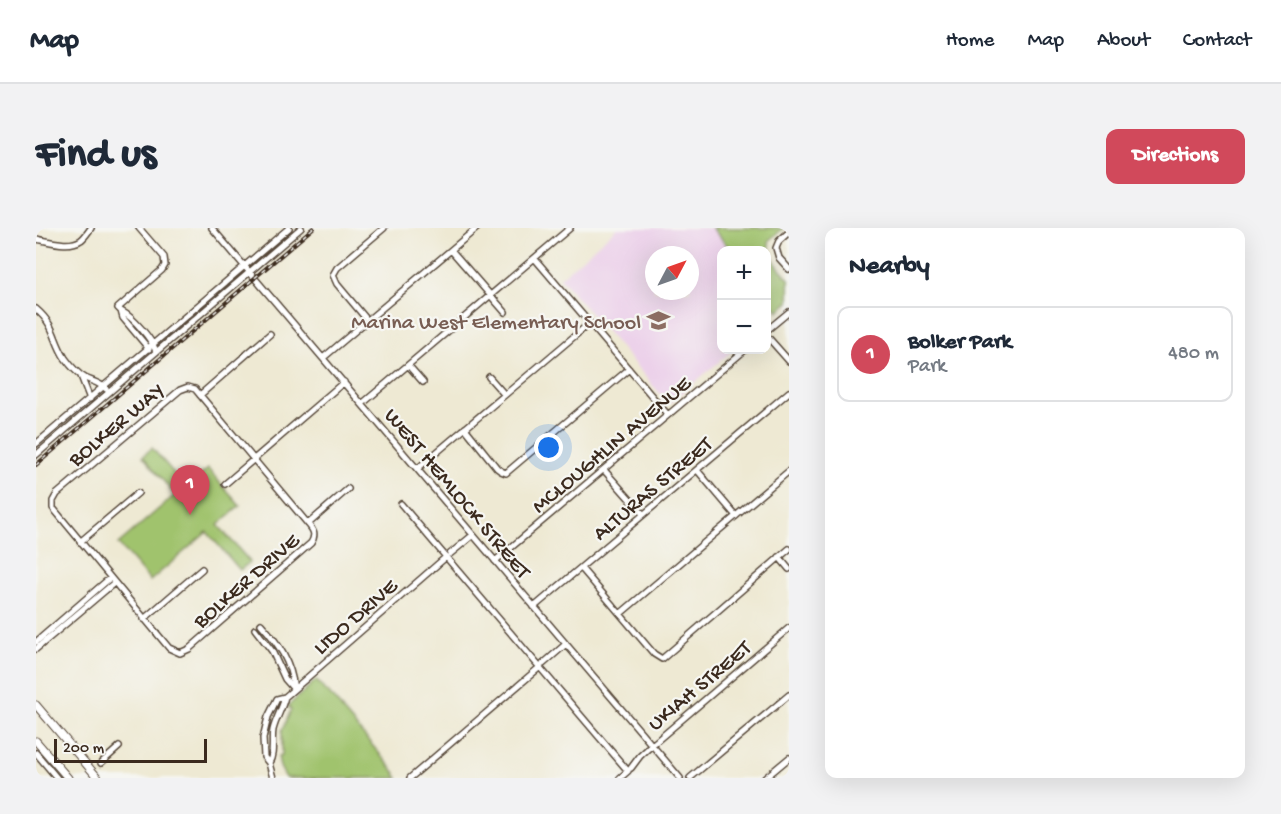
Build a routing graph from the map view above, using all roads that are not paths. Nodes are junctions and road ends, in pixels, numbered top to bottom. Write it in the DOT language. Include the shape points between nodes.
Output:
graph roads {
  1 [pos="91,228"];
  2 [pos="140,228"];
  3 [pos="212,228"];
  4 [pos="289,228"];
  5 [pos="301,228"];
  6 [pos="384,228"];
  7 [pos="477,228"];
  8 [pos="570,228"];
  9 [pos="789,232"];
  10 [pos="36,239"];
  11 [pos="451,250"];
  12 [pos="535,259"];
  13 [pos="244,266"];
  14 [pos="789,269"];
  15 [pos="249,273"];
  16 [pos="490,296"];
  17 [pos="36,309"];
  18 [pos="505,312"];
  19 [pos="789,312"];
  20 [pos="368,321"];
  21 [pos="590,322"];
  22 [pos="771,328"];
  23 [pos="270,334"];
  24 [pos="771,339"];
  25 [pos="151,346"];
  26 [pos="156,352"];
  27 [pos="740,354"];
  28 [pos="323,358"];
  29 [pos="789,361"];
  30 [pos="408,365"];
  31 [pos="629,369"];
  32 [pos="80,375"];
  33 [pos="489,377"];
  34 [pos="344,382"];
  35 [pos="423,382"];
  36 [pos="104,387"];
  37 [pos="789,392"];
  38 [pos="109,393"];
  39 [pos="504,394"];
  40 [pos="200,395"];
  41 [pos="90,399"];
  42 [pos="362,404"];
  43 [pos="668,415"];
  44 [pos="465,428"];
  45 [pos="36,444"];
  46 [pos="36,455"];
  47 [pos="254,460"];
  48 [pos="417,469"];
  49 [pos="604,470"];
  50 [pos="697,470"];
  51 [pos="789,471"];
  52 [pos="225,484"];
  53 [pos="348,489"];
  54 [pos="138,493"];
  55 [pos="400,504"];
  56 [pos="643,514"];
  57 [pos="736,516"];
  58 [pos="308,524"];
  59 [pos="473,535"];
  60 [pos="80,542"];
  61 [pos="789,549"];
  62 [pos="448,556"];
  63 [pos="779,557"];
  64 [pos="495,561"];
  65 [pos="580,568"];
  66 [pos="202,569"];
  67 [pos="789,569"];
  68 [pos="110,578"];
  69 [pos="114,583"];
  70 [pos="534,607"];
  71 [pos="620,614"];
  72 [pos="144,619"];
  73 [pos="261,624"];
  74 [pos="789,628"];
  75 [pos="255,629"];
  76 [pos="36,642"];
  77 [pos="566,644"];
  78 [pos="36,650"];
  79 [pos="541,665"];
  80 [pos="294,689"];
  81 [pos="789,695"];
  82 [pos="36,705"];
  83 [pos="36,741"];
  84 [pos="652,745"];
  85 [pos="119,747"];
  86 [pos="36,753"];
  87 [pos="789,758"];
  88 [pos="102,763"];
  89 [pos="630,769"];
  90 [pos="271,776"];
  91 [pos="57,778"];
  92 [pos="68,778"];
  93 [pos="98,778"];
  94 [pos="410,778"];
  95 [pos="620,778"];
  96 [pos="680,778"];
  97 [pos="690,778"];
  98 [pos="765,778"];
  1 -- 10 [label="street" via="81,240 72,243"];
  2 -- 25 [label="street" via="164,257 165,265 120,310"];
  3 -- 13 [label="street, WEST HEMLOCK STREET"];
  4 -- 13 [label="street"];
  5 -- 15 [label="street"];
  6 -- 20 [label="street" via="333,275"];
  7 -- 11 [label="street"];
  8 -- 12 [label="street"];
  9 -- 14 [label="street" via="776,248"];
  11 -- 16 [label="street"];
  11 -- 20 [label="street"];
  12 -- 16 [label="street"];
  12 -- 21 [label="street"];
  13 -- 15 [label="street, WEST HEMLOCK STREET"];
  13 -- 25 [label="street"];
  15 -- 26 [label="street"];
  15 -- 28 [label="street, WEST HEMLOCK STREET"];
  16 -- 18 [label="street"];
  16 -- 30 [label="street"];
  17 -- 32 [label="street"];
  19 -- 22 [label="street"];
  20 -- 28 [label="street"];
  21 -- 31 [label="street"];
  21 -- 39 [label="street"];
  23 -- 40 [label="street"];
  24 -- 29 [label="street"];
  25 -- 26 [label="street"];
  25 -- 36 [label="street"];
  26 -- 38 [label="street"];
  27 -- 43 [label="street, MCLOUGHLIN AVENUE"];
  28 -- 34 [label="street, WEST HEMLOCK STREET"];
  30 -- 35 [label="street"];
  30 -- 42 [label="street"];
  31 -- 43 [label="street"];
  31 -- 44 [label="street" via="506,473 497,468"];
  32 -- 36 [label="street"];
  32 -- 41 [label="street"];
  33 -- 39 [label="street"];
  34 -- 42 [label="street, WEST HEMLOCK STREET"];
  34 -- 47 [label="street"];
  36 -- 38 [label="street"];
  36 -- 41 [label="street"];
  37 -- 50 [label="street, ALTURAS STREET"];
  38 -- 46 [label="street"];
  39 -- 44 [label="street"];
  40 -- 47 [label="street, BOLKER DRIVE"];
  40 -- 60 [label="street, BOLKER WAY" via="188,387 180,390 57,494 54,508"];
  41 -- 45 [label="street"];
  42 -- 48 [label="street, WEST HEMLOCK STREET"];
  43 -- 49 [label="street, MCLOUGHLIN AVENUE"];
  44 -- 48 [label="street"];
  47 -- 52 [label="street"];
  47 -- 58 [label="street, BOLKER DRIVE"];
  48 -- 59 [label="street, WEST HEMLOCK STREET"];
  49 -- 56 [label="street"];
  49 -- 64 [label="street, MCLOUGHLIN AVENUE"];
  50 -- 56 [label="street, ALTURAS STREET"];
  50 -- 57 [label="street"];
  51 -- 57 [label="street"];
  53 -- 58 [label="street"];
  54 -- 60 [label="street"];
  55 -- 62 [label="street"];
  56 -- 65 [label="street, ALTURAS STREET"];
  57 -- 71 [label="street"];
  58 -- 72 [label="street, BOLKER DRIVE" via="315,533 311,543 189,649 180,653 173,650"];
  59 -- 62 [label="street, LIDO DRIVE"];
  59 -- 64 [label="street, WEST HEMLOCK STREET"];
  60 -- 68 [label="street, BOLKER WAY"];
  61 -- 63 [label="street"];
  62 -- 79 [label="street"];
  62 -- 80 [label="street, LIDO DRIVE"];
  63 -- 67 [label="street"];
  63 -- 71 [label="street" via="663,658 654,654"];
  64 -- 70 [label="street, WEST HEMLOCK STREET"];
  65 -- 70 [label="street, ALTURAS STREET"];
  65 -- 71 [label="street"];
  66 -- 72 [label="street"];
  68 -- 69 [label="street, BOLKER WAY"];
  68 -- 76 [label="street"];
  69 -- 72 [label="street, BOLKER DRIVE"];
  69 -- 78 [label="street"];
  70 -- 77 [label="street, WEST HEMLOCK STREET"];
  73 -- 80 [label="street" via="286,660"];
  74 -- 84 [label="street, UKIAH STREET"];
  75 -- 80 [label="street"];
  77 -- 79 [label="street"];
  77 -- 84 [label="street, WEST HEMLOCK STREET"];
  79 -- 89 [label="street"];
  79 -- 94 [label="street"];
  80 -- 90 [label="street, LIDO DRIVE" via="285,697 275,724"];
  81 -- 97 [label="street"];
  82 -- 93 [label="main road"];
  83 -- 92 [label="main road"];
  84 -- 89 [label="street, UKIAH STREET"];
  84 -- 96 [label="street, WEST HEMLOCK STREET"];
  85 -- 88 [label="street"];
  86 -- 91 [label="street"];
  87 -- 98 [label="street"];
  89 -- 95 [label="street, UKIAH STREET"];
}
